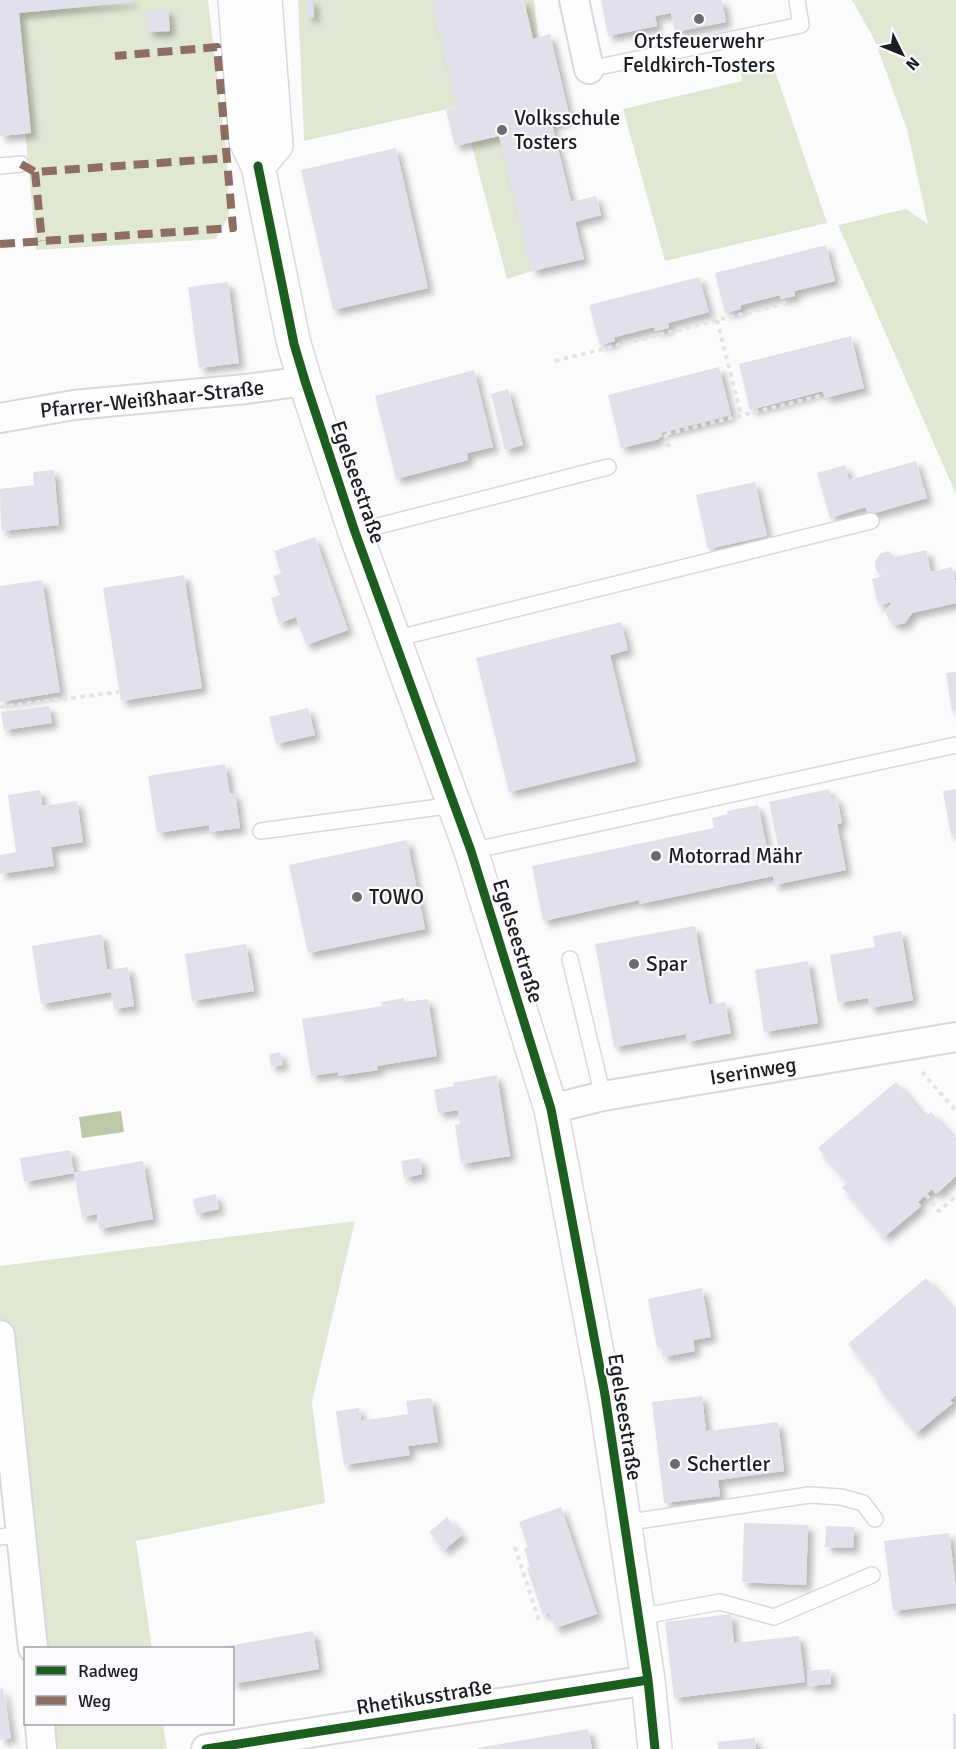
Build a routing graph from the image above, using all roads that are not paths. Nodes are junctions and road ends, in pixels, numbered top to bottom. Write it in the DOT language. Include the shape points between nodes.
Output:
graph roads {
  1 [pos="236,0"];
  2 [pos="265,0"];
  3 [pos="574,0"];
  4 [pos="797,0"];
  5 [pos="589,69"];
  6 [pos="21,164"];
  7 [pos="0,166"];
  8 [pos="258,166"];
  9 [pos="305,381"];
  10 [pos="0,418"];
  11 [pos="608,466"];
  12 [pos="871,520"];
  13 [pos="355,532"];
  14 [pos="394,639"];
  15 [pos="956,745"];
  16 [pos="454,805"];
  17 [pos="261,831"];
  18 [pos="471,851"];
  19 [pos="570,959"];
  20 [pos="956,1037"];
  21 [pos="603,1096"];
  22 [pos="551,1109"];
  23 [pos="0,1335"];
  24 [pos="875,1519"];
  25 [pos="624,1523"];
  26 [pos="11,1536"];
  27 [pos="872,1575"];
  28 [pos="638,1617"];
  29 [pos="33,1647"];
  30 [pos="648,1680"];
  31 [pos="40,1725"];
  32 [pos="42,1749"];
  33 [pos="206,1749"];
  34 [pos="655,1749"];
  1 -- 8 [label="main road, Egelseestraße" via="246,141"];
  2 -- 8 [label="main road" via="276,145"];
  3 -- 5 [label="street"];
  4 -- 5 [label="lane" via="801,25"];
  6 -- 7 [label="lane"];
  8 -- 9 [label="main road, Egelseestraße"];
  9 -- 10 [label="street, Pfarrer-Weißhaar-Straße" via="74,405"];
  9 -- 13 [label="main road, Egelseestraße"];
  11 -- 13 [label="lane, Egelseestraße"];
  12 -- 14 [label="lane"];
  13 -- 14 [label="main road, Egelseestraße"];
  14 -- 16 [label="main road, Egelseestraße"];
  15 -- 18 [label="lane"];
  16 -- 17 [label="lane"];
  16 -- 18 [label="main road, Egelseestraße"];
  18 -- 22 [label="main road, Egelseestraße"];
  19 -- 21 [label="lane"];
  20 -- 21 [label="street, Iserinweg"];
  21 -- 22 [label="street, Iserinweg"];
  22 -- 25 [label="main road, Egelseestraße"];
  23 -- 26 [label="street"];
  24 -- 25 [label="lane" via="863,1503 809,1495"];
  25 -- 28 [label="main road, Egelseestraße"];
  26 -- 29 [label="street"];
  27 -- 28 [label="lane" via="774,1617 720,1602"];
  28 -- 30 [label="main road, Egelseestraße"];
  30 -- 33 [label="street, Rhetikusstraße"];
  30 -- 34 [label="main road, Egelseestraße"];
  31 -- 32 [label="street"];
}
